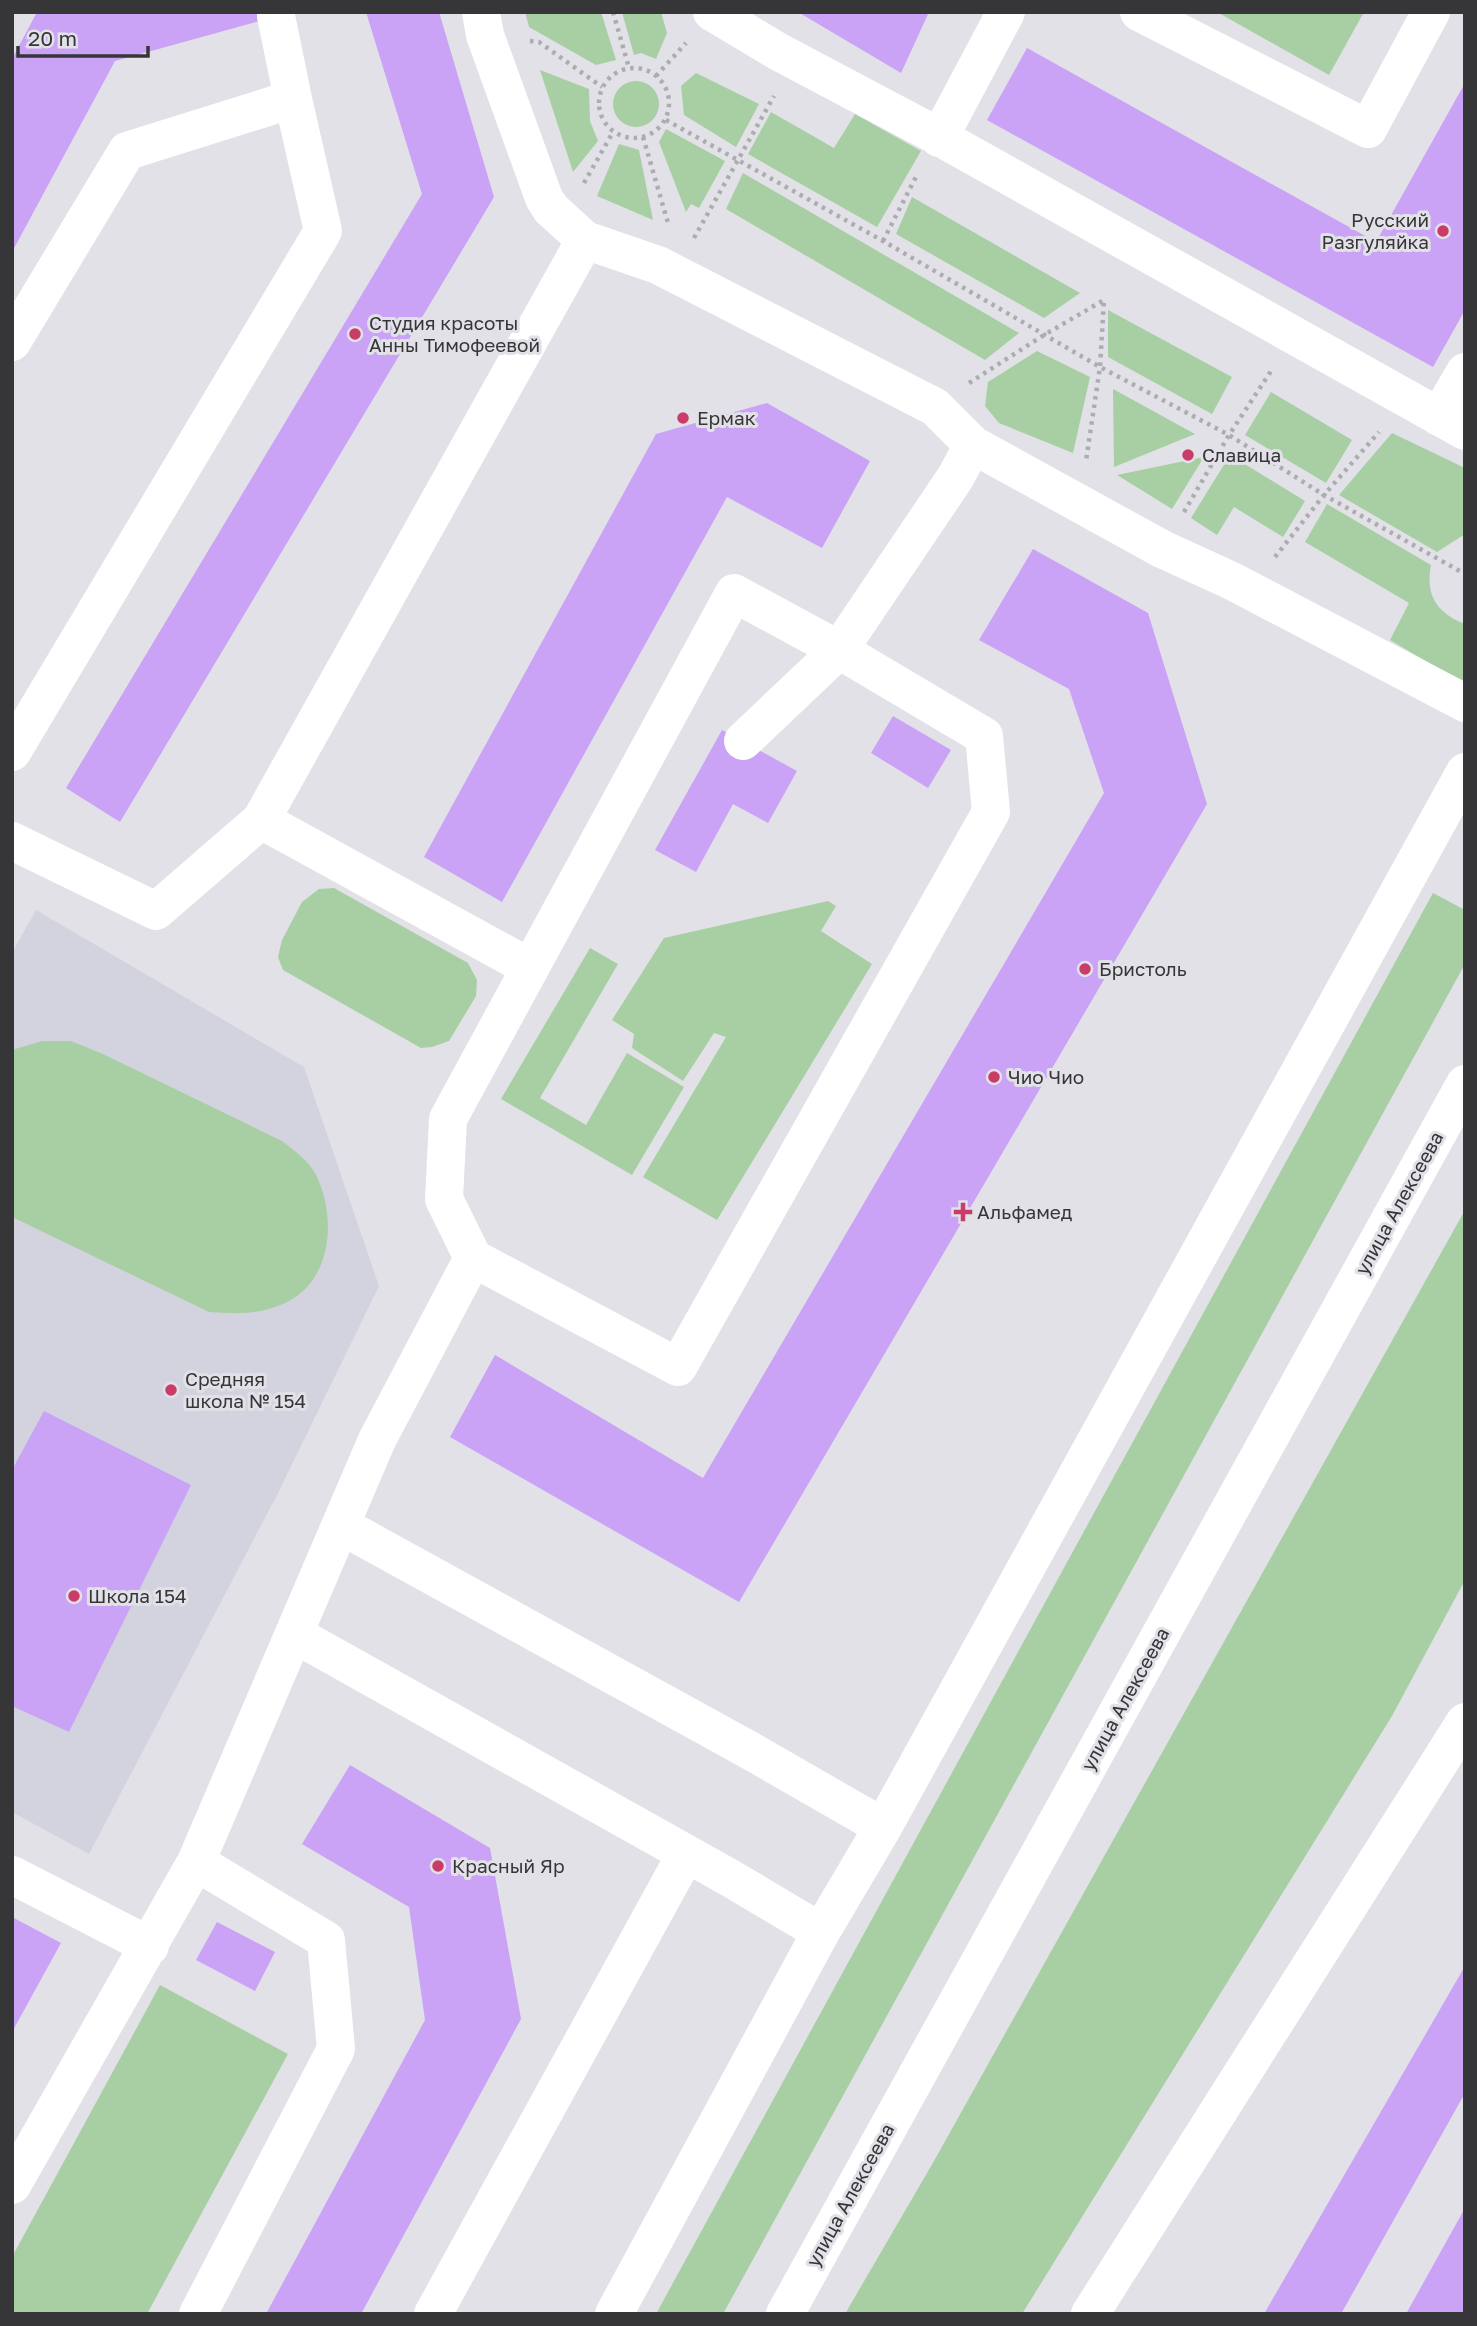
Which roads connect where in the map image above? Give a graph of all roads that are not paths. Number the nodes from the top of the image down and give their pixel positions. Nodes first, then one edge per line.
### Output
1 (481, 12) edge
2 (712, 12) edge
3 (1006, 12) edge
4 (1139, 12) edge
5 (1431, 12) edge
6 (276, 16) dead end
7 (293, 99) junction
8 (930, 152) junction
9 (585, 240) junction
10 (12, 342) edge
11 (1465, 372) edge
12 (1452, 424) edge
13 (973, 445) junction
14 (839, 650) junction
15 (1465, 703) edge
16 (743, 741) dead end
17 (12, 752) edge
18 (1465, 772) edge
19 (261, 820) junction
20 (12, 841) edge
21 (529, 967) junction
22 (1465, 1084) edge
23 (473, 1258) junction
24 (342, 1526) junction
25 (294, 1634) junction
26 (1459, 1745) edge
27 (883, 1827) junction
28 (686, 1854) junction
29 (196, 1862) junction
30 (12, 1875) edge
31 (821, 1932) junction
32 (150, 1946) junction
33 (12, 2185) edge
34 (198, 2314) edge
35 (433, 2314) edge
36 (614, 2314) edge
37 (785, 2314) edge
38 (1090, 2314) edge

1 - 9 street
2 - 8 street
3 - 8 street
4 - 5 street
6 - 7 street
7 - 10 street
7 - 17 street
8 - 12 street
9 - 13 street
9 - 19 street
11 - 12 street
13 - 14 street
13 - 15 street
14 - 16 street
14 - 21 street
14 - 23 street
18 - 27 street
19 - 20 street
19 - 21 street
21 - 23 street
22 - 37 street, улица Алексеева
23 - 24 street
24 - 25 street
24 - 27 street
25 - 28 street
25 - 29 street
26 - 38 street
27 - 31 street
28 - 31 street
28 - 35 street
29 - 32 street
29 - 34 street
30 - 32 street
31 - 36 street
32 - 33 street

